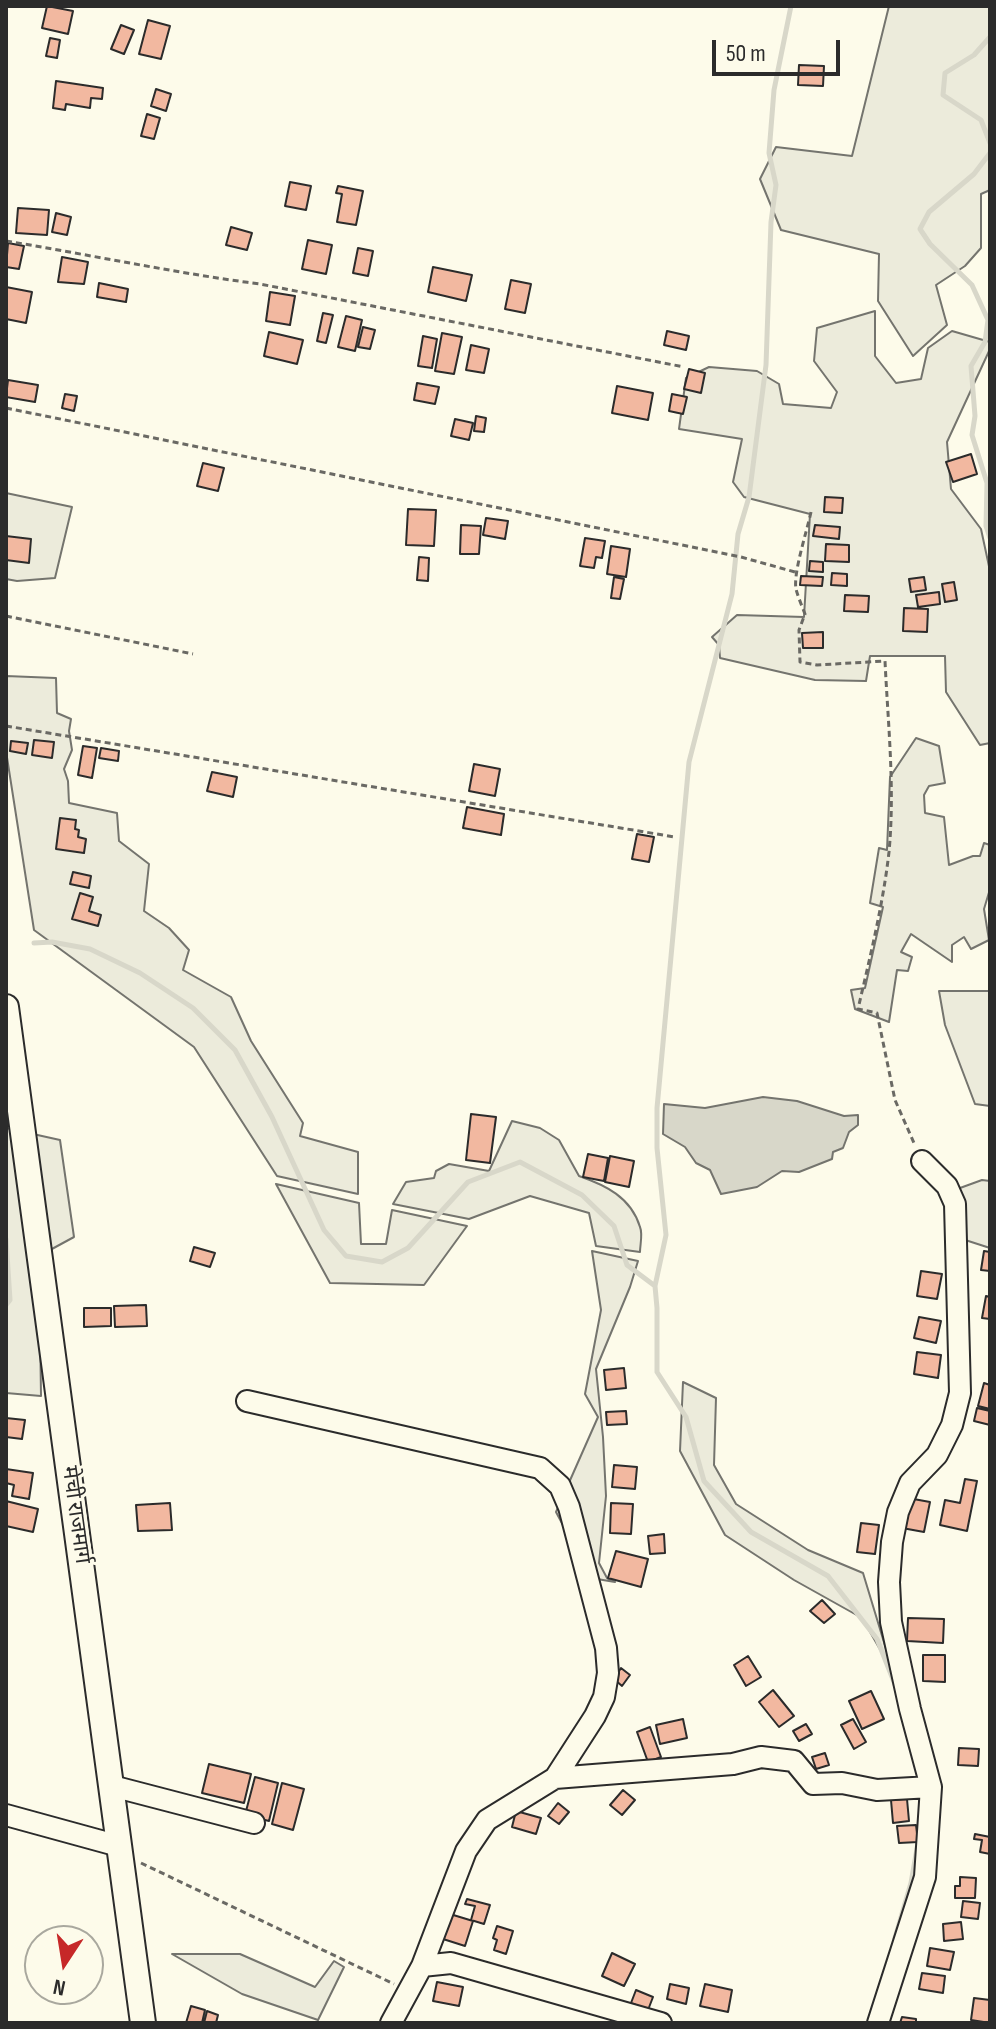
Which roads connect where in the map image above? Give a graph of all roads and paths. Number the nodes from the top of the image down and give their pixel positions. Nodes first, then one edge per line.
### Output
1 (6, 241) edge
2 (684, 367) dead end
3 (6, 408) edge
4 (811, 512) dead end
5 (795, 572) junction
6 (6, 616) edge
7 (193, 654) dead end
8 (6, 726) edge
9 (675, 837) dead end
10 (6, 1007) edge
11 (922, 1161) joint
12 (247, 1401) dead end
13 (555, 1778) junction
14 (112, 1786) junction
15 (931, 1787) junction
16 (6, 1815) edge
17 (254, 1823) dead end
18 (119, 1851) junction
19 (422, 1966) junction
20 (408, 1991) junction
21 (143, 2023) edge
22 (391, 2023) edge
23 (661, 2023) edge
24 (878, 2023) edge

1 - 2 path
3 - 5 path
4 - 5 path
5 - 11 path
6 - 7 path
8 - 9 path
10 - 14 main road, मेची राजमार्ग
11 - 15 street
12 - 13 street
13 - 15 street
13 - 19 street
14 - 17 street
14 - 18 main road, मेची राजमार्ग
15 - 24 street
16 - 18 street
18 - 20 path
18 - 21 main road, मेची राजमार्ग
19 - 20 street
19 - 23 street
20 - 22 street

